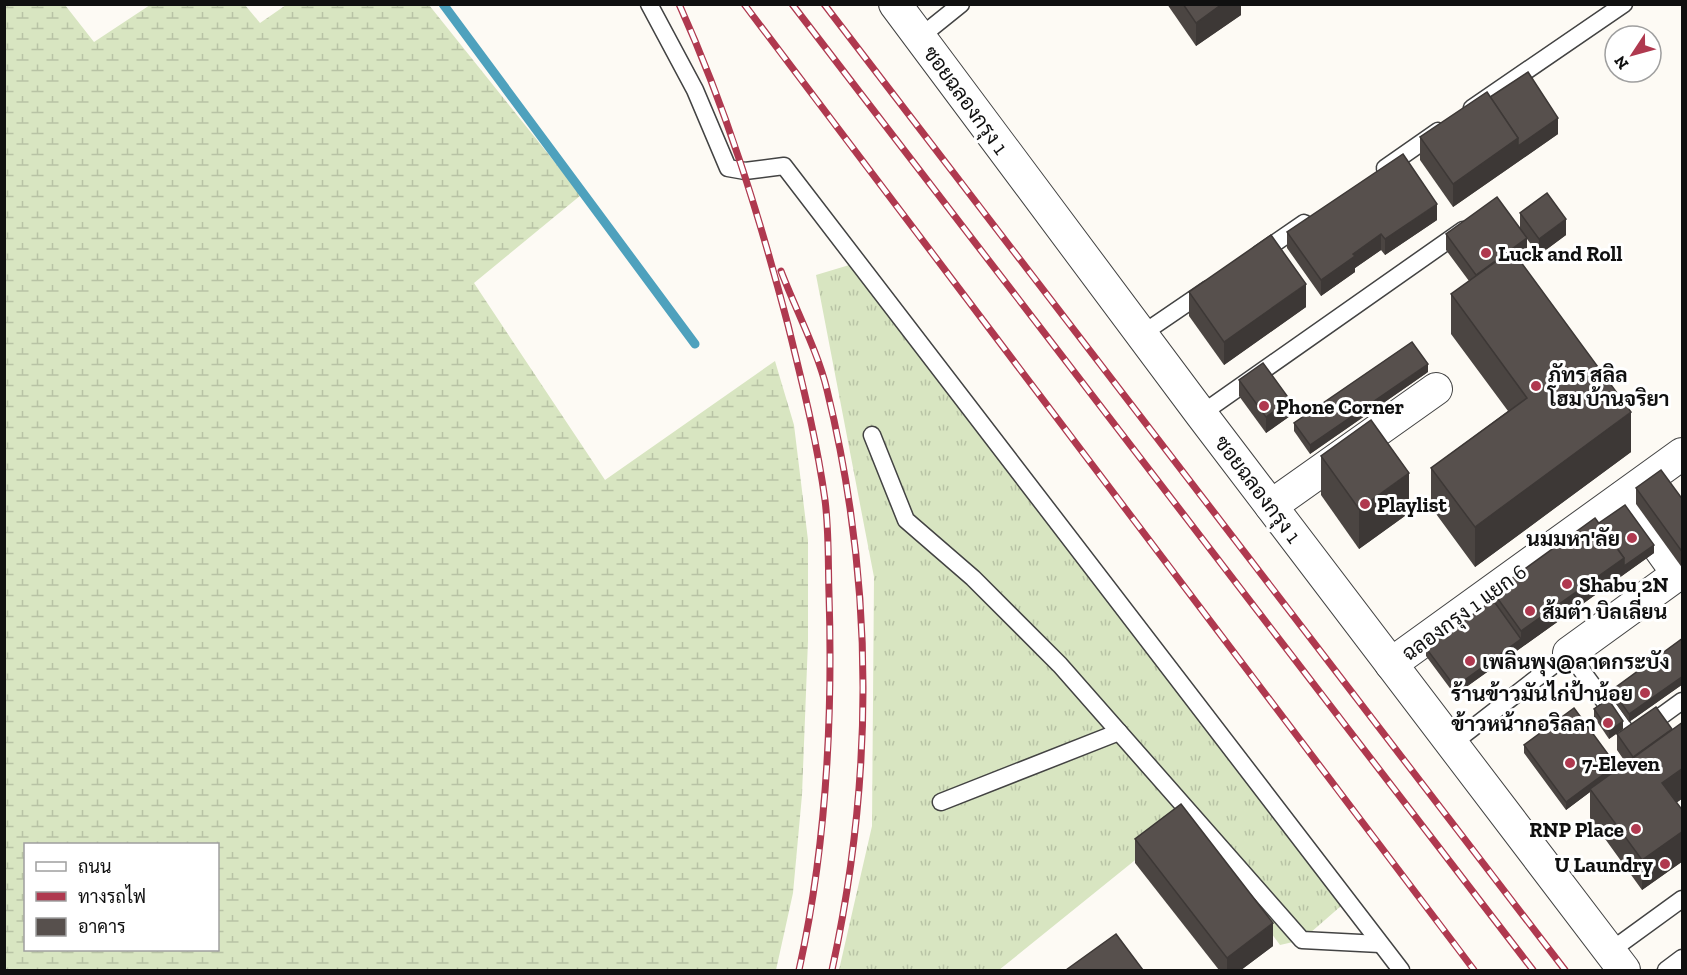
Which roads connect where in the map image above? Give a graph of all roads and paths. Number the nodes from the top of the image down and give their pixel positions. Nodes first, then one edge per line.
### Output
1 (649, 4) edge
2 (895, 4) edge
3 (961, 4) edge
4 (1624, 4) edge
5 (920, 37) junction
6 (1368, 179) edge
7 (1319, 213) edge
8 (1479, 218) edge
9 (1250, 260) edge
10 (1220, 280) edge
11 (1142, 334) junction
12 (1436, 389) dead end
13 (1201, 414) junction
14 (872, 435) dead end
15 (1683, 454) edge
16 (1623, 497) junction
17 (1271, 506) junction
18 (1569, 653) junction
19 (1391, 664) junction
20 (1683, 701) edge
21 (1119, 732) junction
22 (1452, 744) junction
23 (941, 802) dead end
24 (1683, 899) edge
25 (1380, 944) junction
26 (1683, 958) edge
27 (1616, 961) edge
28 (1401, 970) edge
29 (1666, 970) edge

1 - 25 lane
2 - 5 street, ซอยฉลองกรุง 1
3 - 5 lane
4 - 6 lane
5 - 11 street, ซอยฉลองกรุง 1
7 - 9 lane
8 - 13 lane
10 - 11 lane
11 - 13 street, ซอยฉลองกรุง 1
12 - 17 street
13 - 17 street, ซอยฉลองกรุง 1
14 - 21 lane
15 - 16 street, ฉลองกรุง 1 แยก 6
16 - 18 street
16 - 19 street, ฉลองกรุง 1 แยก 6
17 - 19 street, ซอยฉลองกรุง 1
18 - 20 lane
18 - 22 lane
19 - 22 street, ซอยฉลองกรุง 1
21 - 23 lane
21 - 25 lane
22 - 27 street, ซอยฉลองกรุง 1
24 - 27 lane
25 - 28 lane
26 - 29 lane

